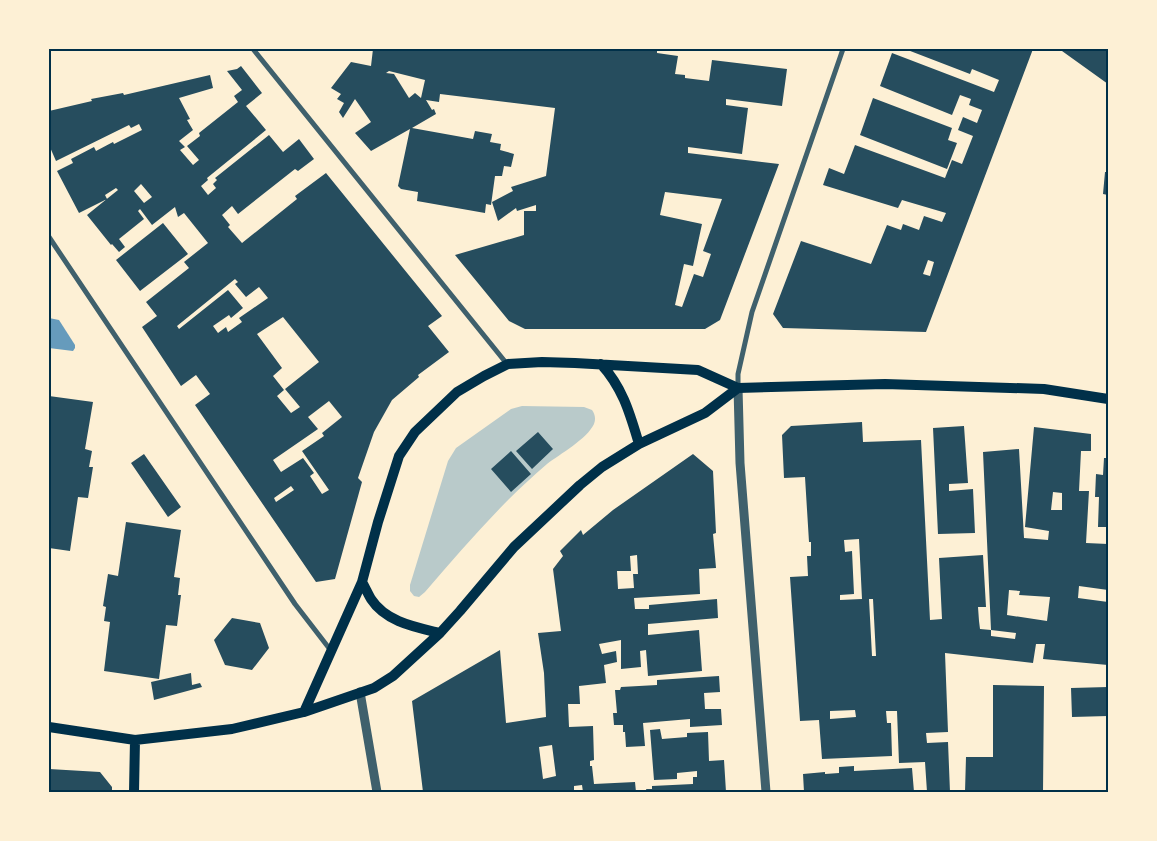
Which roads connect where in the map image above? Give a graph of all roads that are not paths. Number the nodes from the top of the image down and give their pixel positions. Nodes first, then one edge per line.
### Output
1 (253, 49) edge
2 (843, 49) edge
3 (49, 237) edge
4 (508, 364) junction
5 (601, 364) junction
6 (738, 388) junction
7 (1108, 399) edge
8 (639, 444) junction
9 (362, 582) junction
10 (440, 633) junction
11 (332, 652) junction
12 (360, 692) junction
13 (304, 712) junction
14 (49, 727) edge
15 (135, 740) junction
16 (134, 792) edge
17 (377, 792) edge
18 (766, 792) edge

1 - 4 street
2 - 6 street
3 - 11 street
4 - 5 main road
4 - 9 main road
5 - 6 main road
5 - 8 main road
6 - 7 main road
6 - 8 main road
6 - 18 street
8 - 10 main road
9 - 10 main road
9 - 11 main road
10 - 12 main road
11 - 13 main road
12 - 13 main road
12 - 17 street
13 - 15 main road
14 - 15 main road
15 - 16 main road

